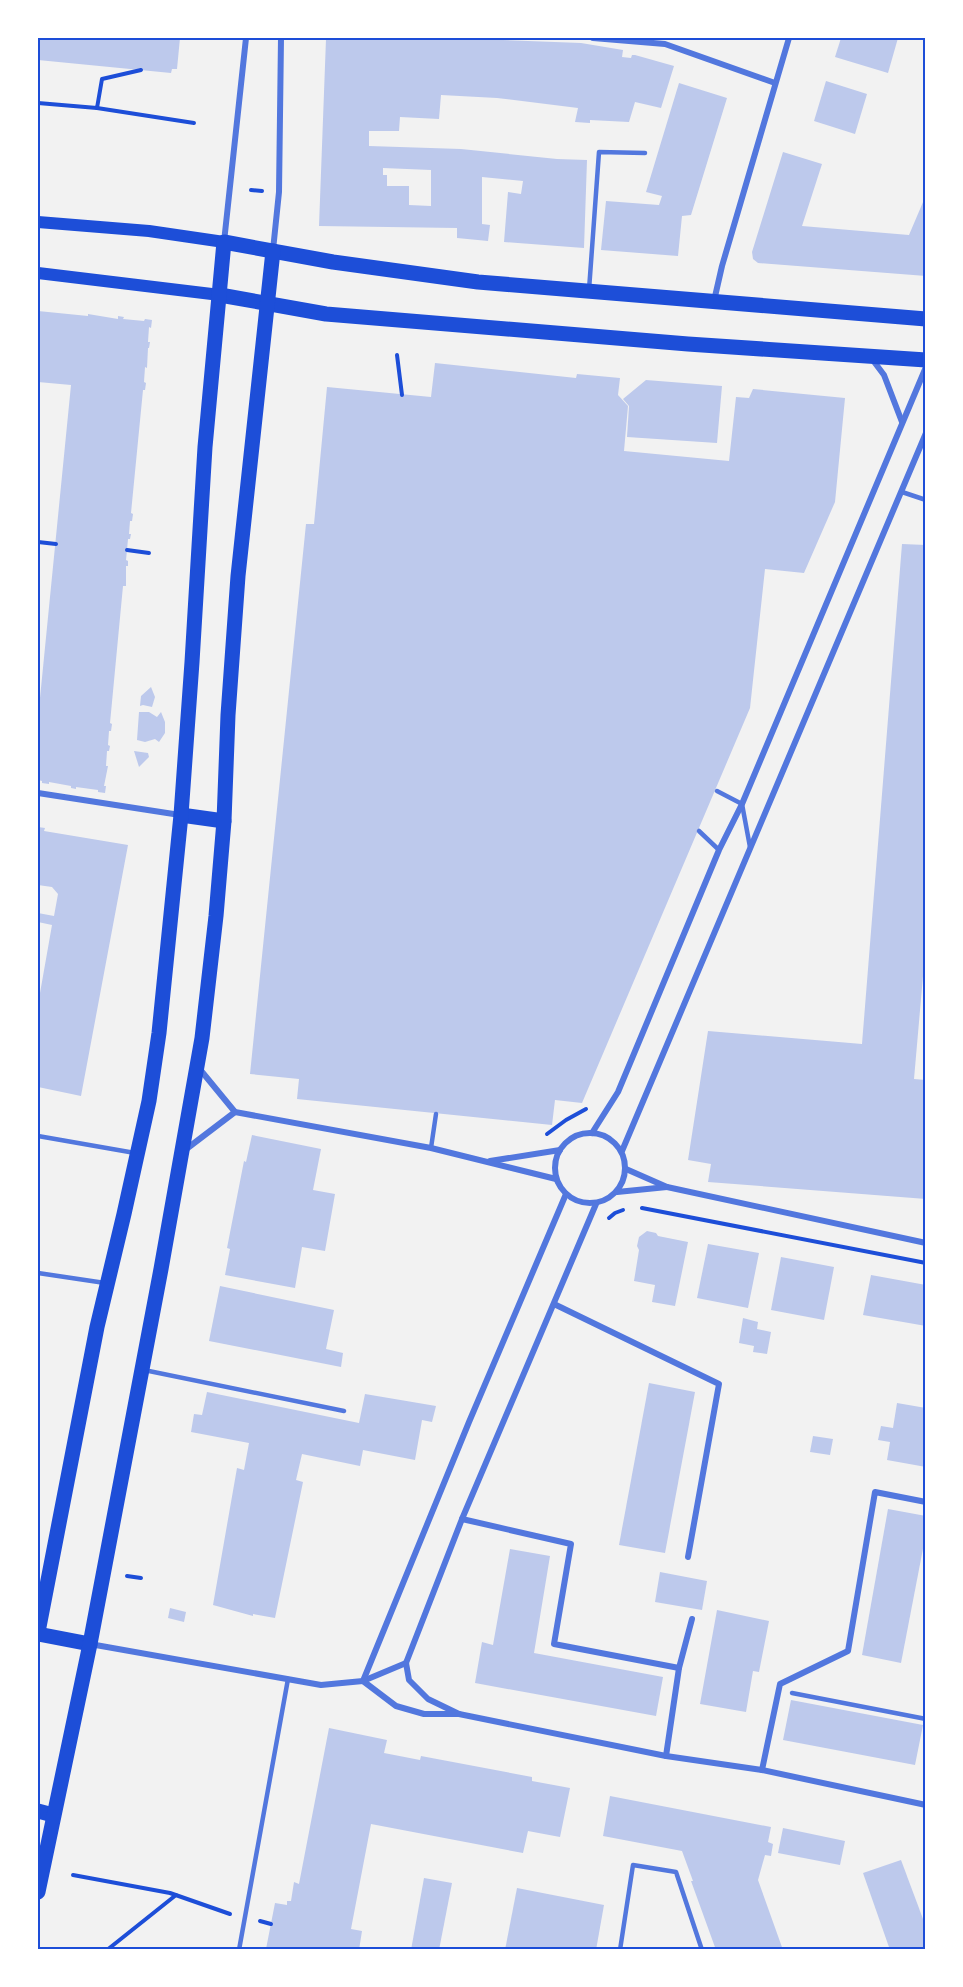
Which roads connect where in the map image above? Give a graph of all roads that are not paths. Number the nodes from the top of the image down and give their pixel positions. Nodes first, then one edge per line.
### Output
1 (246, 38) edge
2 (280, 38) edge
3 (593, 38) edge
4 (789, 38) edge
5 (775, 83) junction
6 (645, 153) dead end
7 (38, 222) edge
8 (224, 242) junction
9 (273, 250) junction
10 (38, 273) edge
11 (588, 292) junction
12 (220, 295) junction
13 (714, 301) junction
14 (267, 303) junction
15 (926, 319) edge
16 (870, 357) junction
17 (926, 360) edge
18 (926, 367) edge
19 (902, 423) junction
20 (926, 434) edge
21 (902, 492) junction
22 (926, 500) edge
23 (717, 790) dead end
24 (38, 793) edge
25 (742, 804) junction
26 (181, 815) junction
27 (224, 821) junction
28 (699, 831) dead end
29 (750, 848) junction
30 (719, 850) junction
31 (197, 1066) junction
32 (235, 1112) junction
33 (436, 1114) dead end
34 (592, 1133) junction
35 (38, 1136) edge
36 (431, 1148) junction
37 (560, 1150) junction
38 (622, 1151) junction
39 (182, 1152) junction
40 (138, 1154) junction
41 (487, 1162) junction
42 (626, 1169) junction
43 (556, 1179) junction
44 (667, 1187) junction
45 (617, 1192) junction
46 (566, 1194) junction
47 (596, 1204) junction
48 (926, 1243) edge
49 (38, 1273) edge
50 (108, 1283) junction
51 (554, 1304) junction
52 (142, 1370) junction
53 (344, 1411) dead end
54 (926, 1502) edge
55 (462, 1519) junction
56 (687, 1557) dead end
57 (692, 1619) dead end
58 (38, 1633) edge
59 (90, 1644) junction
60 (406, 1663) junction
61 (679, 1668) junction
62 (288, 1679) junction
63 (363, 1681) junction
64 (792, 1693) dead end
65 (459, 1714) junction
66 (926, 1719) edge
67 (666, 1756) junction
68 (762, 1770) junction
69 (926, 1805) edge
70 (45, 1813) edge
71 (38, 1892) edge
72 (239, 1950) edge
73 (620, 1950) edge
74 (702, 1950) edge

1 - 8 street
2 - 9 street
3 - 5 street
4 - 5 street
5 - 13 street
6 - 11 lane
7 - 8 main road
8 - 9 main road
8 - 12 main road
9 - 11 main road
9 - 14 main road
10 - 12 main road
11 - 13 main road
12 - 14 main road
12 - 26 main road
13 - 15 main road
14 - 16 main road
14 - 27 main road
16 - 17 main road
16 - 19 street
18 - 19 street
19 - 25 street
20 - 21 street
21 - 22 lane
21 - 29 street
23 - 25 lane
24 - 26 street
25 - 29 lane
25 - 30 street
26 - 27 main road
26 - 40 main road
27 - 31 main road
28 - 30 lane
29 - 38 street
30 - 34 street
31 - 32 street
31 - 39 main road
32 - 36 street
32 - 39 street
33 - 36 lane
34 - 37 street
34 - 38 street
35 - 40 lane
36 - 41 street
37 - 41 street
37 - 43 street
38 - 42 street
39 - 52 main road
40 - 50 main road
41 - 43 street
42 - 44 street
42 - 45 street
43 - 46 street
44 - 45 street
44 - 48 street
45 - 47 street
46 - 47 street
46 - 63 street
47 - 51 street
49 - 50 lane
50 - 58 main road
51 - 55 street
51 - 56 street
52 - 53 lane
52 - 59 main road
54 - 68 street
55 - 60 street
55 - 61 street
57 - 61 street
58 - 59 main road
59 - 62 street
59 - 70 main road
60 - 63 street
60 - 65 street
61 - 67 street
62 - 63 street
62 - 72 lane
63 - 65 street
64 - 66 lane
65 - 67 street
67 - 68 street
68 - 69 street
70 - 71 main road
73 - 74 lane

